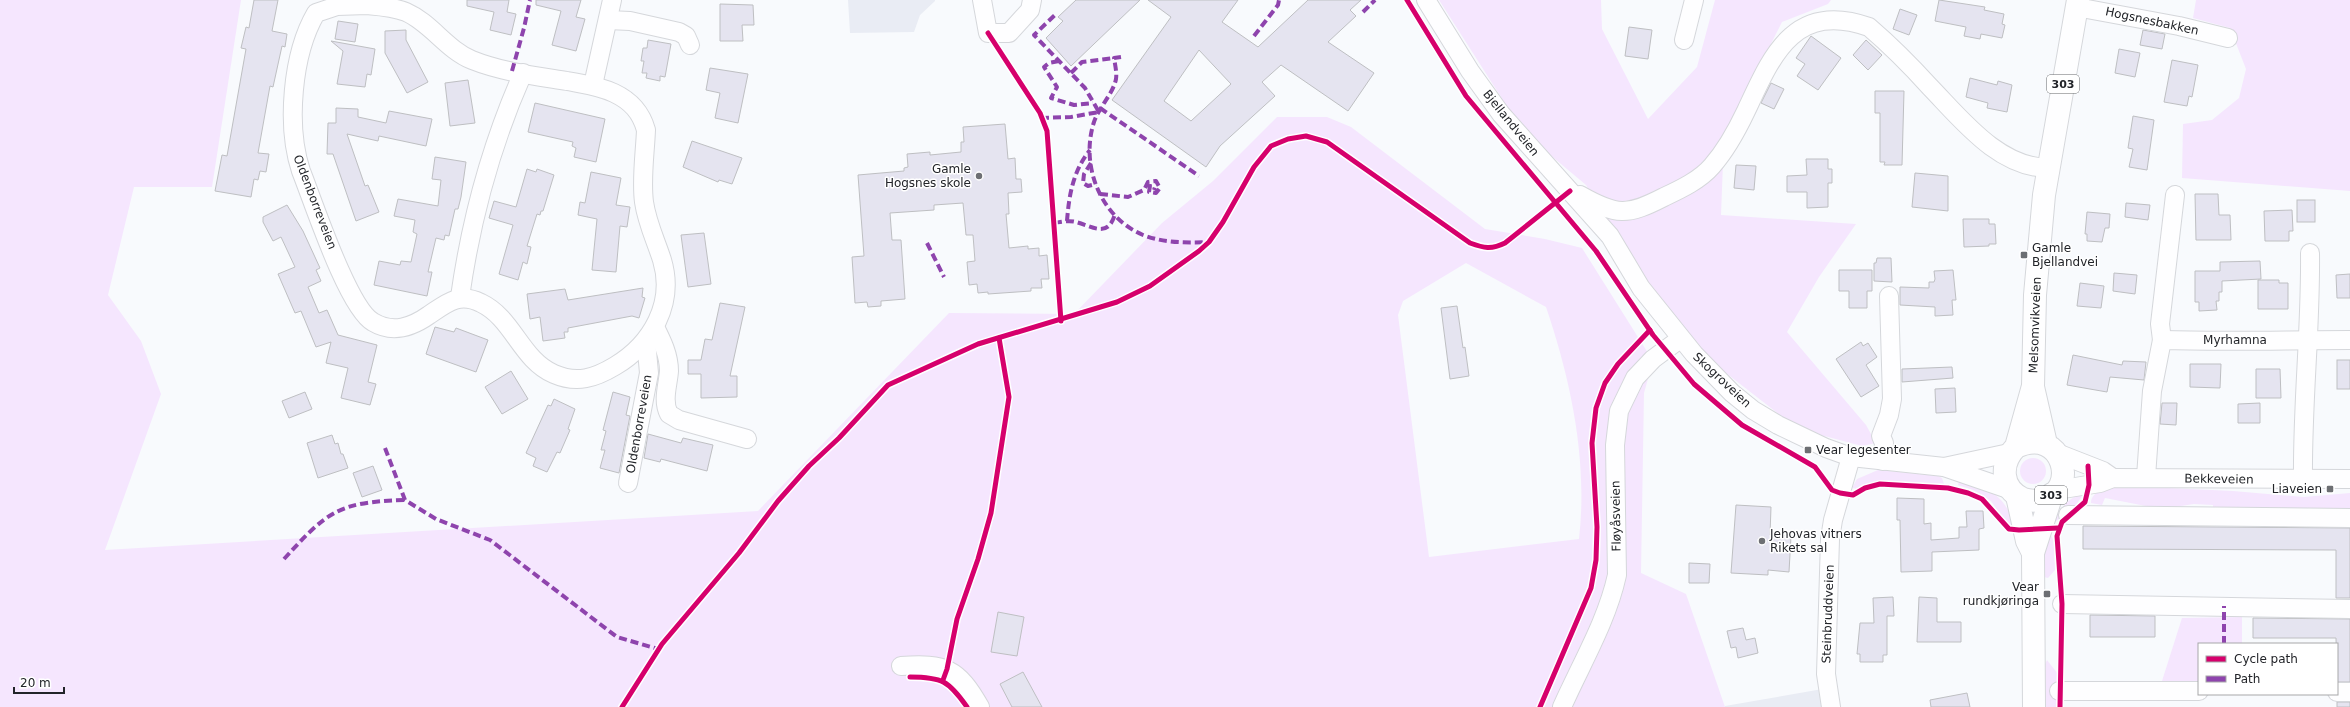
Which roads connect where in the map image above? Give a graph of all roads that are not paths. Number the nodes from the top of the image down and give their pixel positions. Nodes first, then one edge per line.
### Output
1 (612, 0) edge
2 (982, 0) edge
3 (1032, 0) edge
4 (1426, 0) edge
5 (1694, 0) edge
6 (2077, 3) edge
7 (608, 20) junction
8 (2228, 38) dead end
9 (1684, 40) dead end
10 (690, 45) dead end
11 (523, 73) junction
12 (593, 85) junction
13 (2049, 168) junction
14 (1570, 191) junction
15 (2175, 195) dead end
16 (1610, 236) joint
17 (2310, 253) dead end
18 (1889, 296) dead end
19 (460, 297) junction
20 (651, 333) junction
21 (1680, 339) junction
22 (2162, 340) junction
23 (2350, 340) edge
24 (2308, 342) junction
25 (2033, 386) junction
26 (747, 439) dead end
27 (2052, 449) junction
28 (2013, 450) junction
29 (1851, 457) junction
30 (1883, 461) junction
31 (1944, 467) junction
32 (2146, 477) junction
33 (2113, 478) junction
34 (2350, 479) edge
35 (2303, 480) junction
36 (628, 483) dead end
37 (2055, 492) junction
38 (2014, 493) junction
39 (2068, 515) dead end
40 (2350, 518) edge
41 (2033, 553) junction
42 (2062, 604) dead end
43 (2350, 608) edge
44 (901, 666) dead end
45 (2059, 691) dead end
46 (2198, 691) edge
47 (2338, 692) edge
48 (2350, 692) edge
49 (1832, 705) edge
50 (980, 707) edge
51 (1562, 707) edge
52 (2034, 707) edge

1 - 7 street
2 - 3 street
4 - 14 street, Bjellandveien
5 - 9 street
6 - 8 street, Hogsnesbakken
6 - 13 main road, Hogsnesbakken / 303
7 - 10 street
7 - 12 street
11 - 12 street, Oldenborreveien
11 - 19 street
11 - 19 street, Oldenborreveien
12 - 20 street, Oldenborreveien
13 - 14 street
13 - 25 main road, Melsomvikveien / 303
14 - 16 street, Bjellandveien
15 - 22 street
16 - 21 street, Skogroveien
17 - 24 street
18 - 30 street
19 - 20 street, Oldenborreveien
20 - 26 street, Oldenborreveien
20 - 36 street, Oldenborreveien
21 - 29 street, Skogroveien
21 - 51 street, Fløyåsveien
22 - 24 street, Myrhamna
22 - 32 street
23 - 24 street, Myrhamna
24 - 35 street
25 - 27 main road, Melsomvikveien / 303
25 - 28 main road, Melsomvikveien / 303
27 - 28 main road
27 - 33 street
27 - 37 main road, Melsomvikveien / 303
28 - 31 street, Skogroveien
28 - 38 main road, Melsomvikveien / 303
29 - 30 street, Skogroveien
29 - 49 street, Steinbruddveien
30 - 31 street, Skogroveien
31 - 38 street, Skogroveien
32 - 33 street, Bekkeveien
32 - 35 street, Bekkeveien
33 - 37 street, Bekkeveien
34 - 35 street, Bekkeveien
37 - 38 main road, 303
37 - 41 main road, Melsomvikveien / 303
38 - 41 main road, Melsomvikveien / 303
39 - 40 street
41 - 52 main road, Melsomvikveien / 303
42 - 43 street
44 - 50 street
45 - 46 street
47 - 48 street

